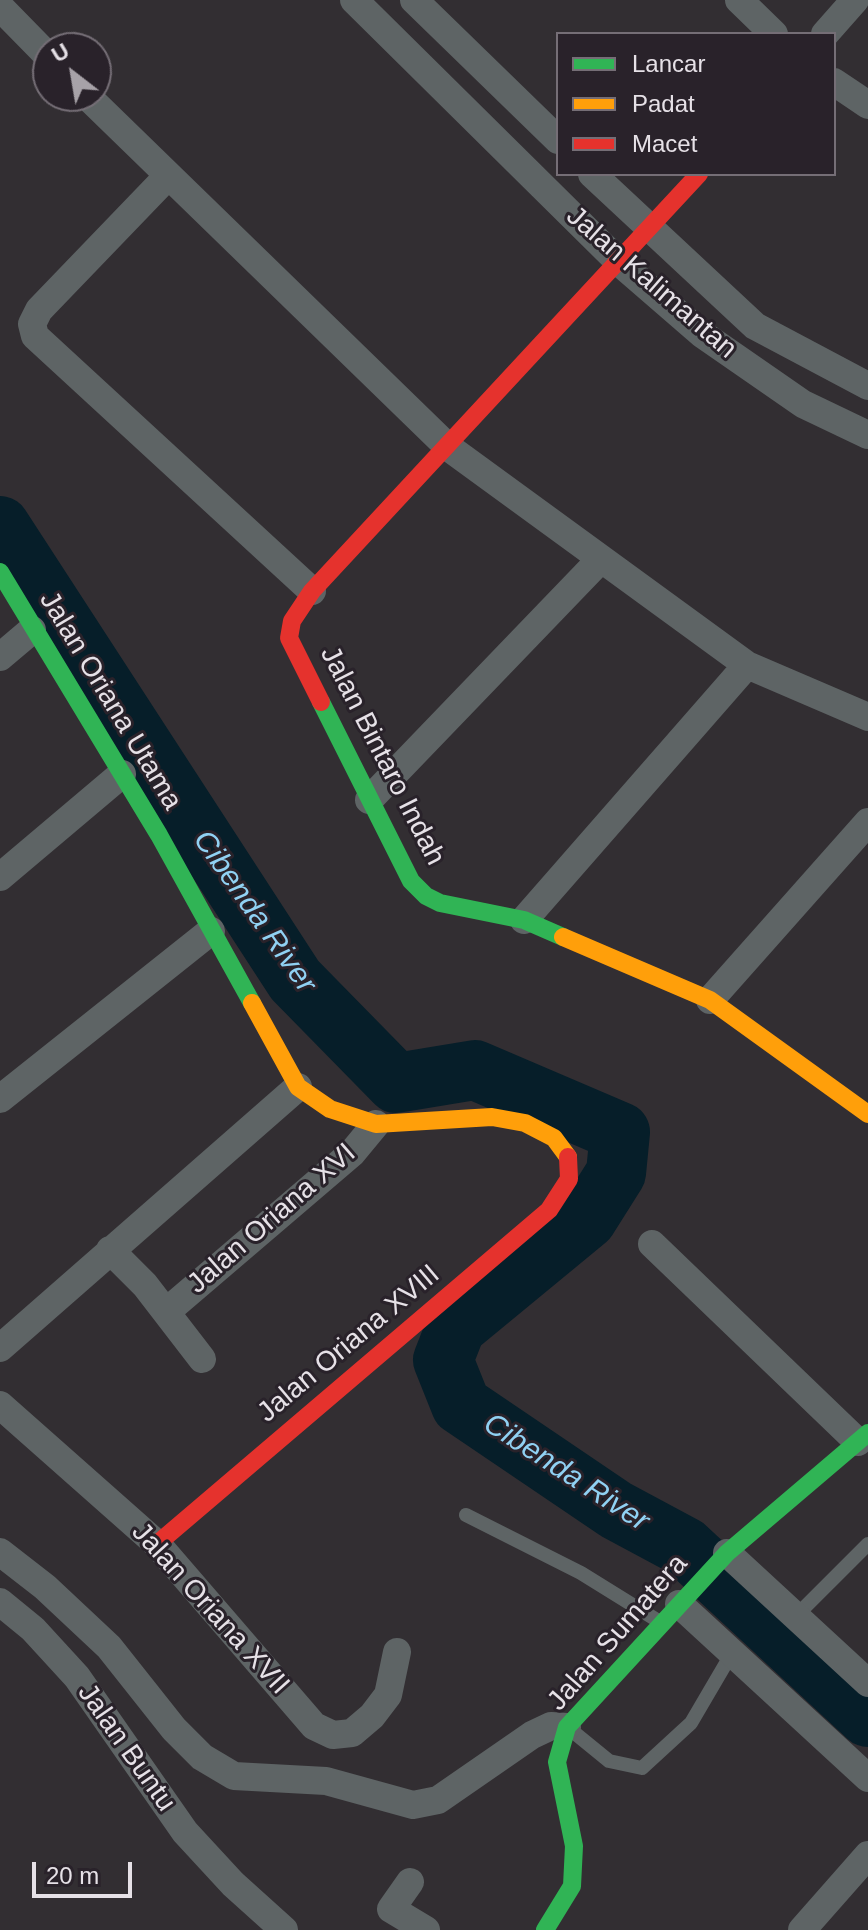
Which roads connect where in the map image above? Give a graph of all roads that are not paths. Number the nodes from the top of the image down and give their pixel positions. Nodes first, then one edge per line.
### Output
1 (354, 0) edge
2 (414, 0) edge
3 (739, 0) edge
4 (855, 0) edge
5 (0, 7) edge
6 (772, 32) edge
7 (827, 32) edge
8 (32, 40) edge
9 (836, 83) edge
10 (868, 105) edge
11 (103, 112) edge
12 (556, 138) edge
13 (594, 176) edge
14 (697, 176) edge
15 (167, 177) junction
16 (650, 229) junction
17 (620, 263) junction
18 (868, 386) edge
19 (868, 435) edge
20 (448, 447) junction
21 (600, 560) junction
22 (0, 572) edge
23 (312, 591) junction
24 (32, 630) junction
25 (0, 657) edge
26 (747, 665) junction
27 (868, 717) edge
28 (122, 774) junction
29 (369, 800) junction
30 (868, 822) edge
31 (0, 877) edge
32 (524, 920) junction
33 (211, 931) junction
34 (710, 1000) junction
35 (298, 1087) junction
36 (0, 1099) edge
37 (864, 1103) edge
38 (376, 1124) junction
39 (569, 1179) joint
40 (652, 1244) dead end
41 (110, 1250) junction
42 (166, 1312) junction
43 (0, 1348) edge
44 (202, 1359) dead end
45 (0, 1405) edge
46 (863, 1437) edge
47 (466, 1515) dead end
48 (157, 1544) junction
49 (868, 1544) edge
50 (0, 1552) edge
51 (721, 1559) junction
52 (0, 1602) edge
53 (675, 1608) junction
54 (796, 1616) junction
55 (397, 1652) dead end
56 (732, 1653) junction
57 (868, 1683) edge
58 (567, 1727) junction
59 (868, 1778) edge
60 (868, 1855) edge
61 (410, 1882) dead end
62 (284, 1930) edge
63 (426, 1930) edge
64 (545, 1930) edge
65 (802, 1930) edge

1 - 17 street, Jalan Kalimantan
2 - 12 street
3 - 6 street
4 - 7 street
5 - 8 street
9 - 10 street
11 - 15 street
13 - 16 street, Jalan Kalimantan
14 - 16 street
15 - 20 street
15 - 23 street
16 - 17 street
16 - 18 street, Jalan Kalimantan
17 - 19 street, Jalan Kalimantan
17 - 20 street
20 - 21 street
20 - 23 street
21 - 26 street
21 - 29 street
22 - 24 street, Jalan Oriana Utama
23 - 29 street, Jalan Bintaro Indah
24 - 25 street
24 - 28 street, Jalan Oriana Utama
26 - 27 street
26 - 32 street
28 - 31 street
28 - 33 street, Jalan Oriana Utama
29 - 32 street, Jalan Bintaro Indah
30 - 34 street
32 - 34 street, Jalan Bintaro Indah
33 - 35 street, Jalan Oriana Utama
33 - 36 street
34 - 37 street, Jalan Bintaro Indah
35 - 38 street, Jalan Oriana Utama
35 - 41 street
38 - 39 street, Jalan Oriana Utama
38 - 42 street, Jalan Oriana XVI
39 - 48 street, Jalan Oriana XVIII
40 - 46 street
41 - 42 street, Jalan Oriana XVI
41 - 43 street
42 - 44 street, Jalan Oriana XVI
45 - 48 street, Jalan Oriana XVII
46 - 51 street, Jalan Sumatera
47 - 53 lane
48 - 55 street, Jalan Oriana XVII
49 - 54 lane
50 - 58 street
51 - 53 street, Jalan Sumatera
51 - 54 street
52 - 62 street, Jalan Buntu
53 - 56 street
53 - 58 street, Jalan Sumatera
54 - 57 street
56 - 58 lane
56 - 59 street
58 - 64 street, Jalan Sumatera
60 - 65 street
61 - 63 street

